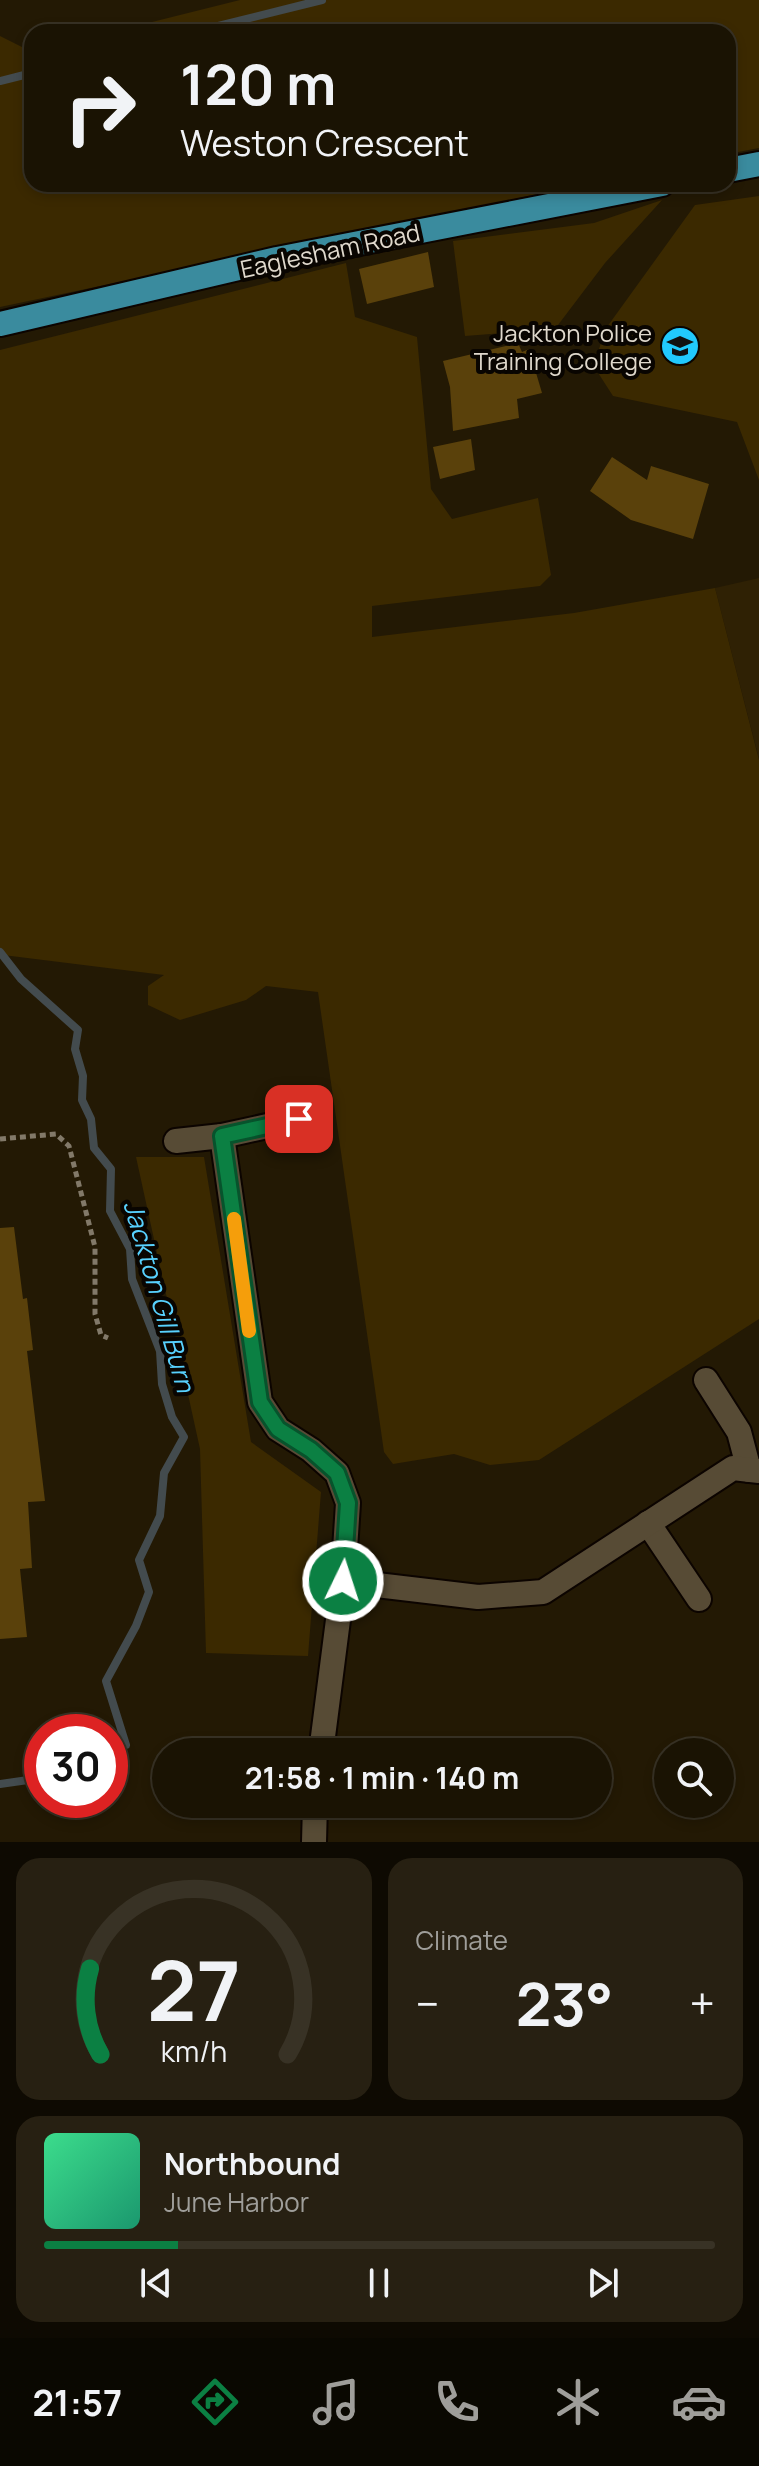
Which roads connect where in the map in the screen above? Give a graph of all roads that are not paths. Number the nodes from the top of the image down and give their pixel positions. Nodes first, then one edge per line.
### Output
1 (759, 164) edge
2 (736, 168) edge
3 (621, 192) edge
4 (0, 324) edge
5 (299, 1119) dead end
6 (222, 1136) junction
7 (176, 1141) dead end
8 (706, 1380) dead end
9 (754, 1470) edge
10 (648, 1523) junction
11 (343, 1581) junction
12 (699, 1599) dead end
13 (323, 1738) edge
14 (315, 1818) edge
15 (314, 1842) edge

1 - 2 main road
3 - 4 main road, Eaglesham Road
5 - 6 street
6 - 7 street
6 - 11 street
8 - 9 street
9 - 10 street
10 - 11 street
10 - 12 street
11 - 13 street
14 - 15 street

